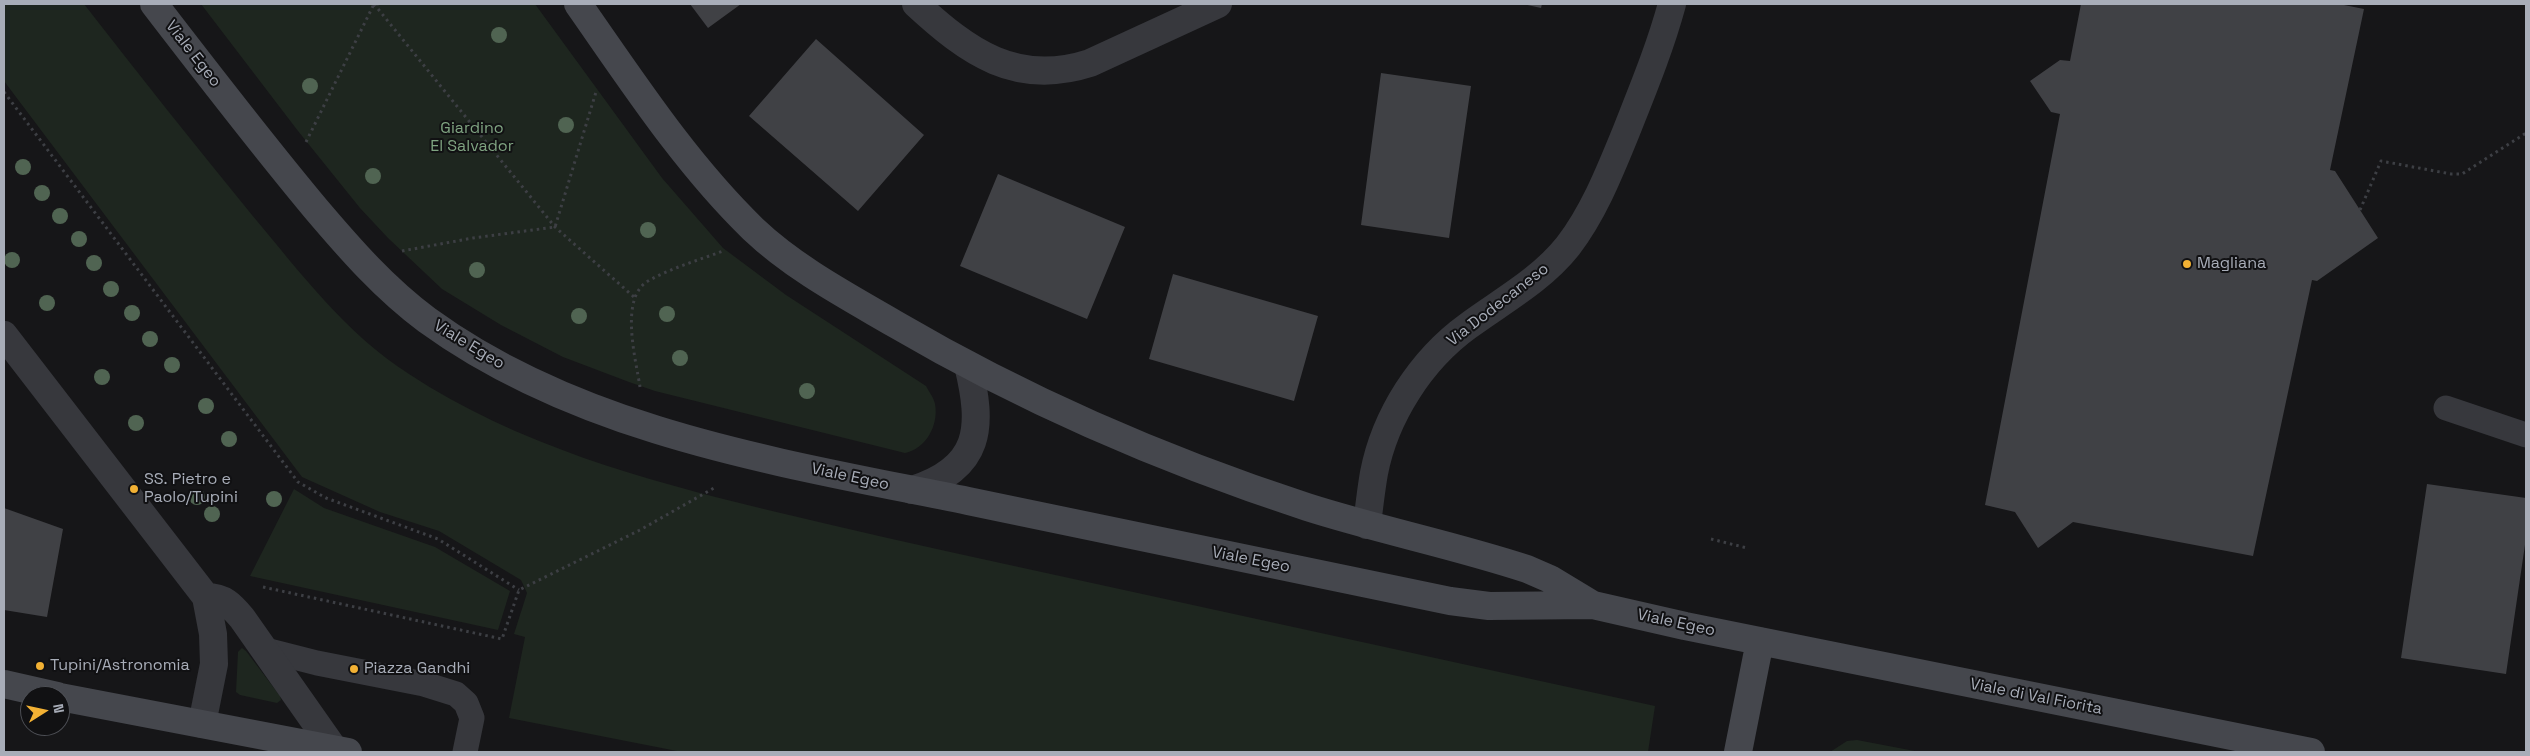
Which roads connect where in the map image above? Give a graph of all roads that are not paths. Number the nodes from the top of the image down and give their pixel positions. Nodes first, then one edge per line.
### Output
1 (154, 4) edge
2 (578, 4) edge
3 (916, 4) edge
4 (1218, 4) edge
5 (1672, 4) edge
6 (4, 335) edge
7 (968, 365) junction
8 (2446, 408) dead end
9 (2526, 435) edge
10 (912, 490) junction
11 (1367, 525) junction
12 (206, 597) junction
13 (1593, 605) junction
14 (1760, 641) junction
15 (266, 650) junction
16 (4, 684) edge
17 (20, 687) edge
18 (70, 698) edge
19 (202, 724) junction
20 (341, 751) edge
21 (465, 752) edge
22 (1738, 752) edge
23 (2311, 752) edge

1 - 10 main road, Viale Egeo
2 - 7 main road, Viale Egeo
3 - 4 street
5 - 11 street, Via Dodecaneso
6 - 12 street
7 - 10 street, Viale Egeo
7 - 11 main road, Viale Egeo
8 - 9 lane
10 - 13 main road, Viale Egeo
11 - 13 main road, Viale Egeo
12 - 15 street
12 - 19 street
13 - 14 main road, Viale Egeo
14 - 22 main road
14 - 23 main road, Viale di Val Fiorita
15 - 20 street
15 - 21 lane
16 - 17 main road
18 - 19 main road
19 - 20 main road

